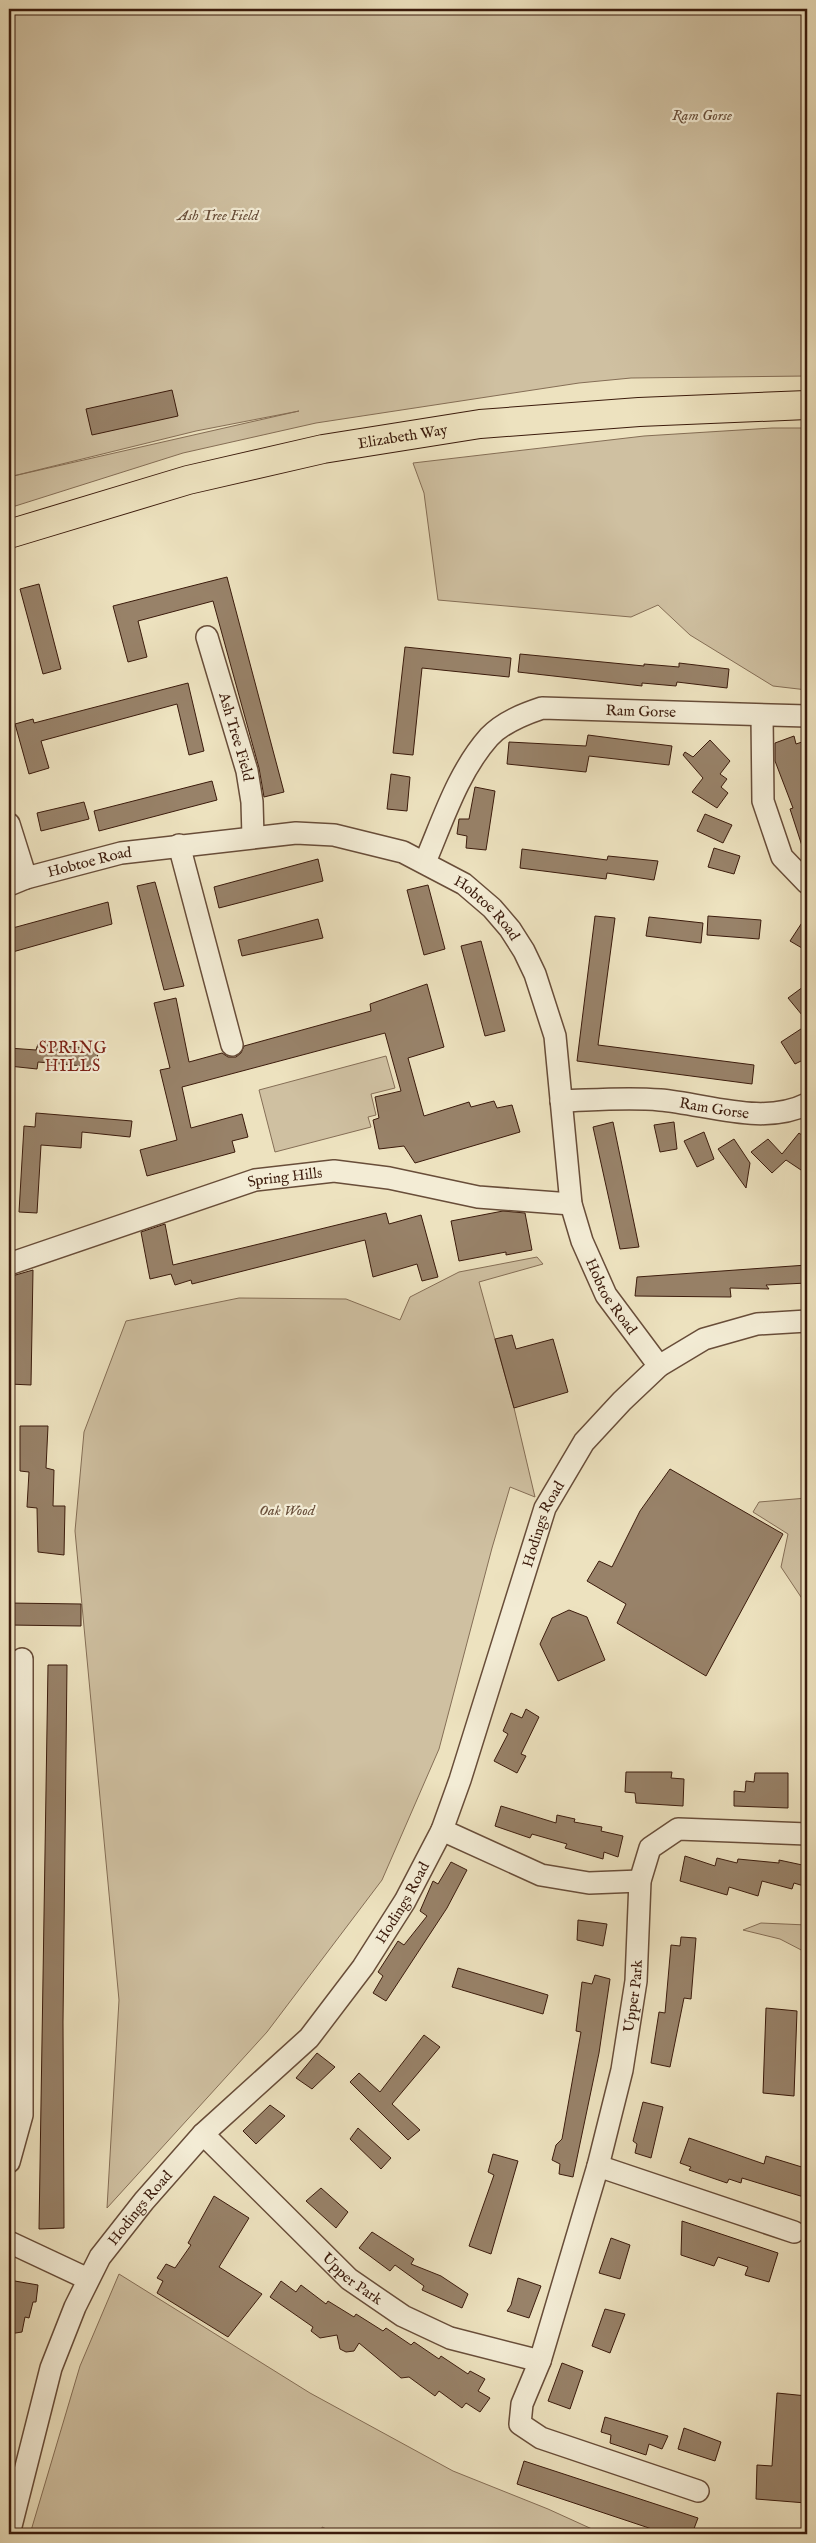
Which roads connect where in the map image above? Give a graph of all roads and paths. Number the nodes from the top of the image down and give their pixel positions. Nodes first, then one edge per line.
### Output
1 (807, 405) edge
2 (9, 534) edge
3 (207, 637) dead end
4 (762, 716) junction
5 (807, 716) edge
6 (9, 824) edge
7 (254, 838) junction
8 (180, 845) junction
9 (425, 862) junction
10 (18, 881) edge
11 (807, 883) edge
12 (232, 1045) dead end
13 (561, 1101) junction
14 (807, 1104) edge
15 (571, 1204) junction
16 (9, 1262) edge
17 (807, 1321) edge
18 (659, 1366) junction
19 (22, 1659) dead end
20 (442, 1830) junction
21 (807, 1834) edge
22 (15, 1864) edge
23 (640, 1881) junction
24 (203, 2134) junction
25 (9, 2162) edge
26 (598, 2166) junction
27 (794, 2232) dead end
28 (9, 2242) edge
29 (88, 2279) junction
30 (540, 2361) junction
31 (698, 2490) dead end
32 (9, 2534) edge

1 - 2 main road, Elizabeth Way
3 - 7 street, Ash Tree Field
4 - 5 street, Ram Gorse
4 - 9 street, Ram Gorse
4 - 11 street
6 - 10 street
7 - 8 street, Hobtoe Road
7 - 9 street, Hobtoe Road
8 - 10 street, Hobtoe Road
8 - 12 street
9 - 13 street, Hobtoe Road
13 - 14 street, Ram Gorse
13 - 15 street, Hobtoe Road
15 - 16 street, Spring Hills
15 - 18 street, Hobtoe Road
17 - 18 street, Hodings Road
18 - 20 street, Hodings Road
19 - 22 street
20 - 23 street
20 - 24 street, Hodings Road
21 - 23 street, Upper Park
22 - 25 street
23 - 26 street, Upper Park
24 - 29 street, Hodings Road
24 - 30 street, Upper Park
26 - 27 street
26 - 30 street, Upper Park
28 - 29 street
29 - 32 street, Hodings Road
30 - 31 street, Upper Park

